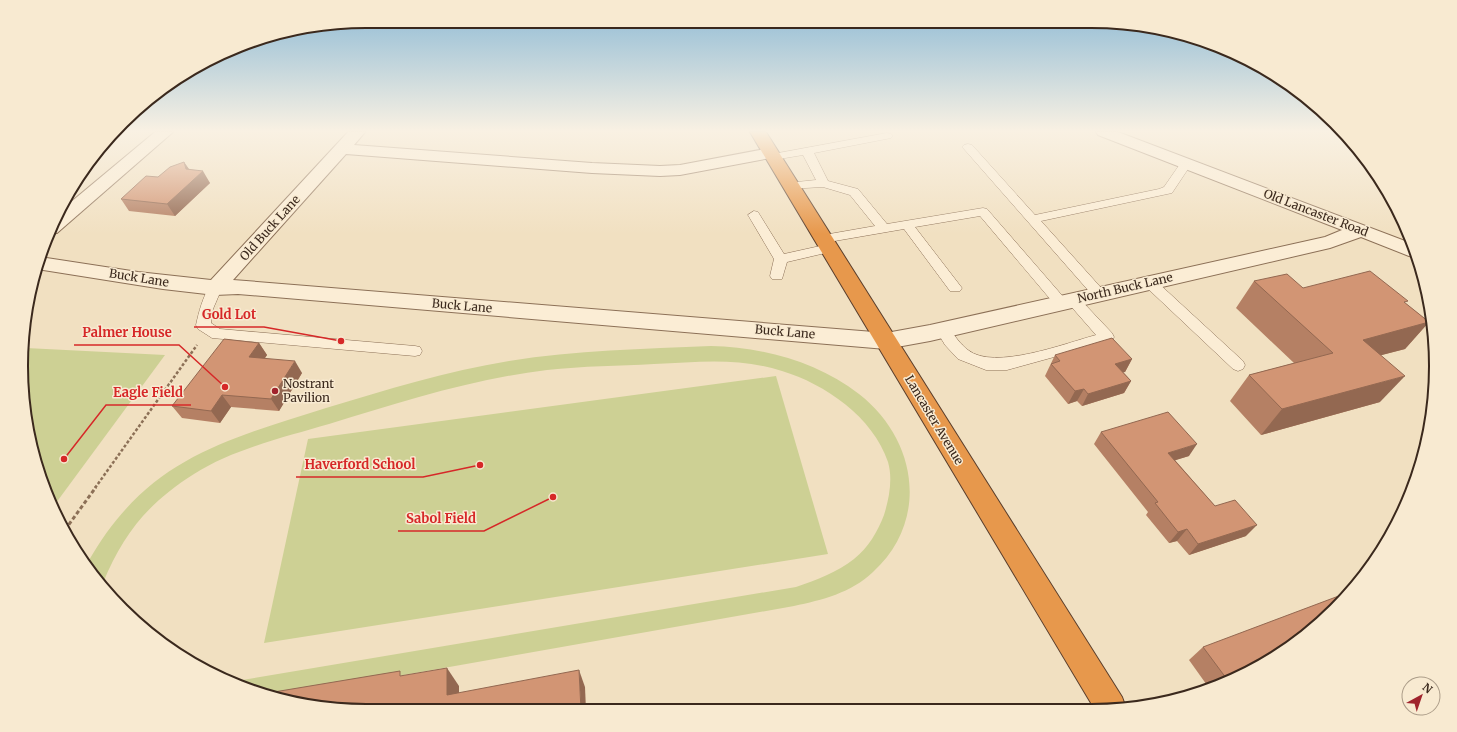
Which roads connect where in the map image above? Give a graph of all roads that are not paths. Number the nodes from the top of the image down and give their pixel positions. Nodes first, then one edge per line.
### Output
1 (125, 166) edge
2 (325, 166) edge
3 (568, 166) edge
4 (704, 166) edge
5 (779, 166) edge
6 (815, 166) edge
7 (985, 166) edge
8 (1184, 166) edge
9 (1194, 166) edge
10 (823, 182) junction
11 (791, 186) junction
12 (754, 215) dead end
13 (62, 219) edge
14 (1033, 219) junction
15 (907, 225) junction
16 (884, 229) junction
17 (1363, 231) junction
18 (826, 244) junction
19 (1408, 249) edge
20 (781, 259) junction
21 (44, 264) edge
22 (777, 276) dead end
23 (1150, 283) junction
24 (215, 288) junction
25 (955, 288) dead end
26 (1099, 294) junction
27 (1067, 301) junction
28 (942, 330) junction
29 (886, 341) junction
30 (415, 351) dead end
31 (1238, 364) dead end
32 (1108, 703) edge

1 - 13 street
2 - 24 street, Old Buck Lane
3 - 4 street
5 - 11 highway, Lancaster Avenue
6 - 10 lane
7 - 14 lane
8 - 14 lane
9 - 17 street, Old Lancaster Road
10 - 11 lane
10 - 16 lane
11 - 18 highway, Lancaster Avenue
12 - 20 lane
14 - 26 lane
15 - 16 lane
15 - 25 lane
15 - 27 lane
16 - 18 lane
17 - 19 street, Old Lancaster Road
17 - 23 street, North Buck Lane
18 - 20 lane
18 - 29 highway, Lancaster Avenue
20 - 22 lane
21 - 24 street, Buck Lane
23 - 26 street, North Buck Lane
23 - 31 lane
24 - 29 street, Buck Lane
24 - 30 lane
26 - 27 street, North Buck Lane
27 - 28 street, North Buck Lane
27 - 28 lane
28 - 29 street, North Buck Lane
29 - 32 highway, Lancaster Avenue

